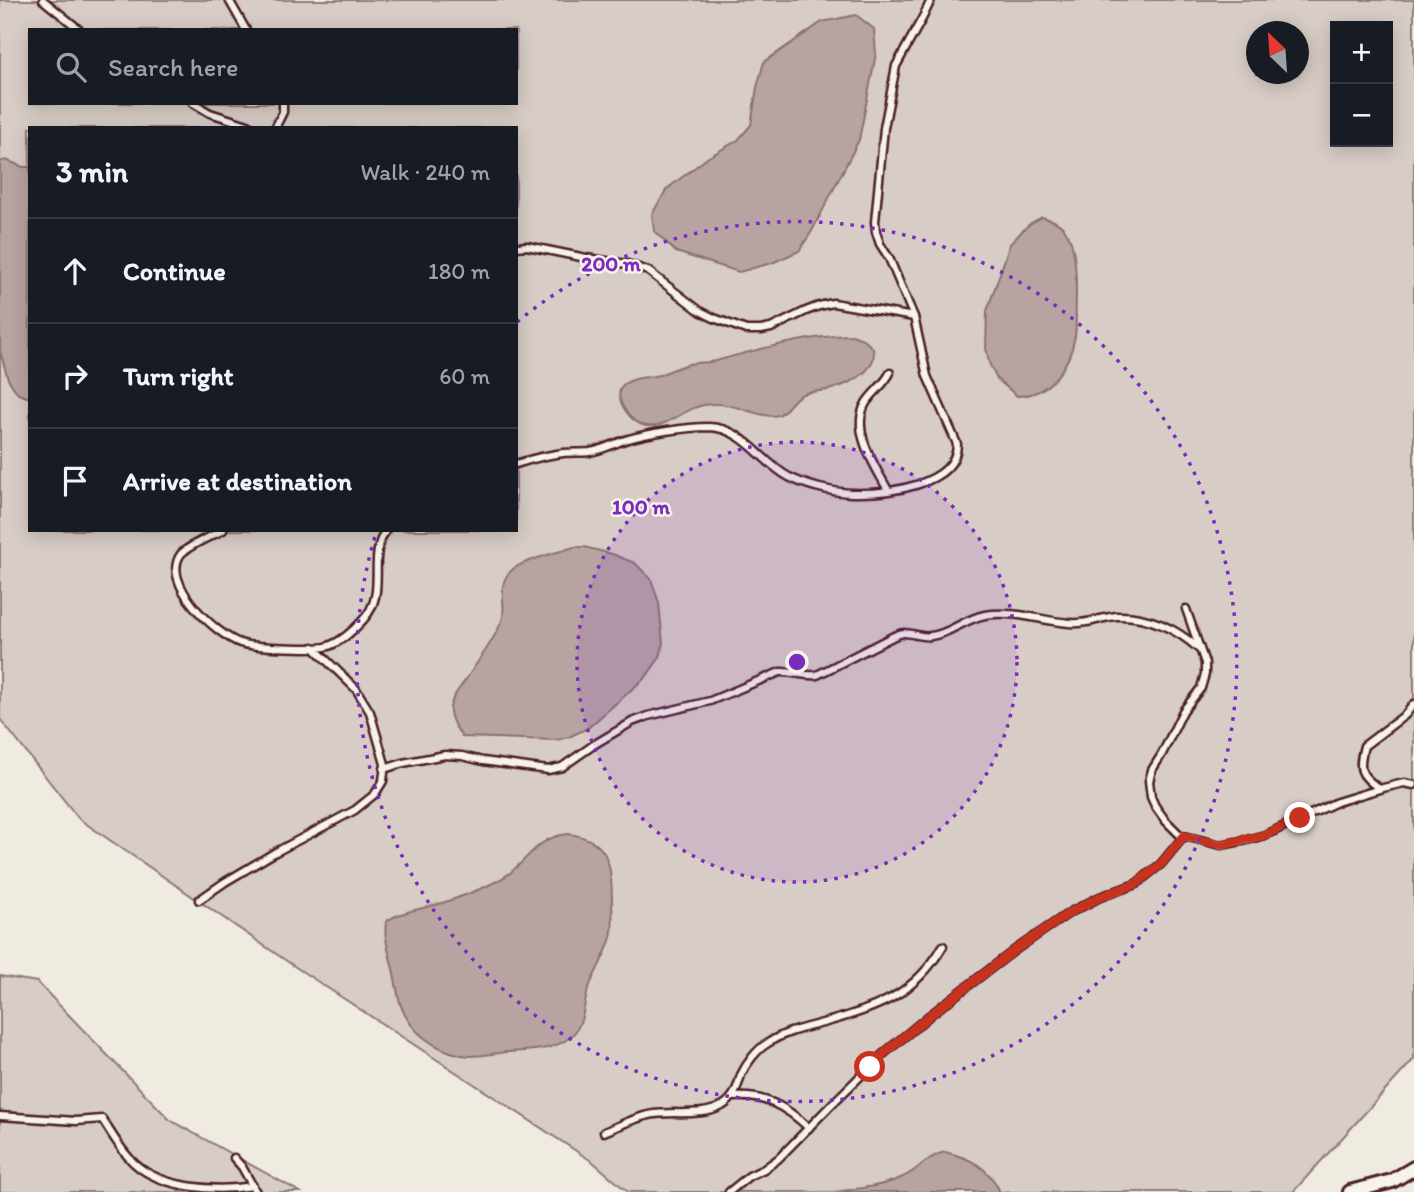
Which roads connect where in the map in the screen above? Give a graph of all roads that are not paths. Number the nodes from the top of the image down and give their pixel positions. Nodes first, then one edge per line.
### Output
1 (43, 0) edge
2 (229, 0) edge
3 (931, 0) edge
4 (78, 28) edge
5 (245, 28) edge
6 (196, 105) edge
7 (283, 105) edge
8 (249, 126) edge
9 (276, 126) edge
10 (518, 247) edge
11 (914, 317) junction
12 (890, 373) dead end
13 (518, 464) edge
14 (888, 490) junction
15 (219, 532) edge
16 (385, 532) edge
17 (1186, 609) dead end
18 (313, 647) junction
19 (1199, 649) junction
20 (1414, 704) edge
21 (384, 769) junction
22 (1414, 785) edge
23 (1380, 789) junction
24 (1184, 836) junction
25 (199, 900) dead end
26 (943, 946) dead end
27 (733, 1097) junction
28 (0, 1116) edge
29 (809, 1128) junction
30 (604, 1132) dead end
31 (233, 1158) dead end
32 (1414, 1168) edge
33 (254, 1189) edge
34 (729, 1192) edge
35 (1350, 1192) edge

1 - 4 lane
2 - 5 lane
3 - 11 lane
6 - 8 lane
7 - 9 lane
10 - 11 lane
11 - 14 lane
12 - 14 lane
13 - 14 lane
15 - 18 lane
16 - 18 lane
17 - 19 lane
18 - 21 lane
19 - 21 lane
19 - 24 lane
20 - 23 lane
21 - 25 lane
22 - 23 lane
23 - 24 lane
24 - 29 lane
26 - 27 lane
27 - 29 lane
27 - 30 lane
28 - 33 lane
29 - 34 lane
31 - 33 lane
32 - 35 street

